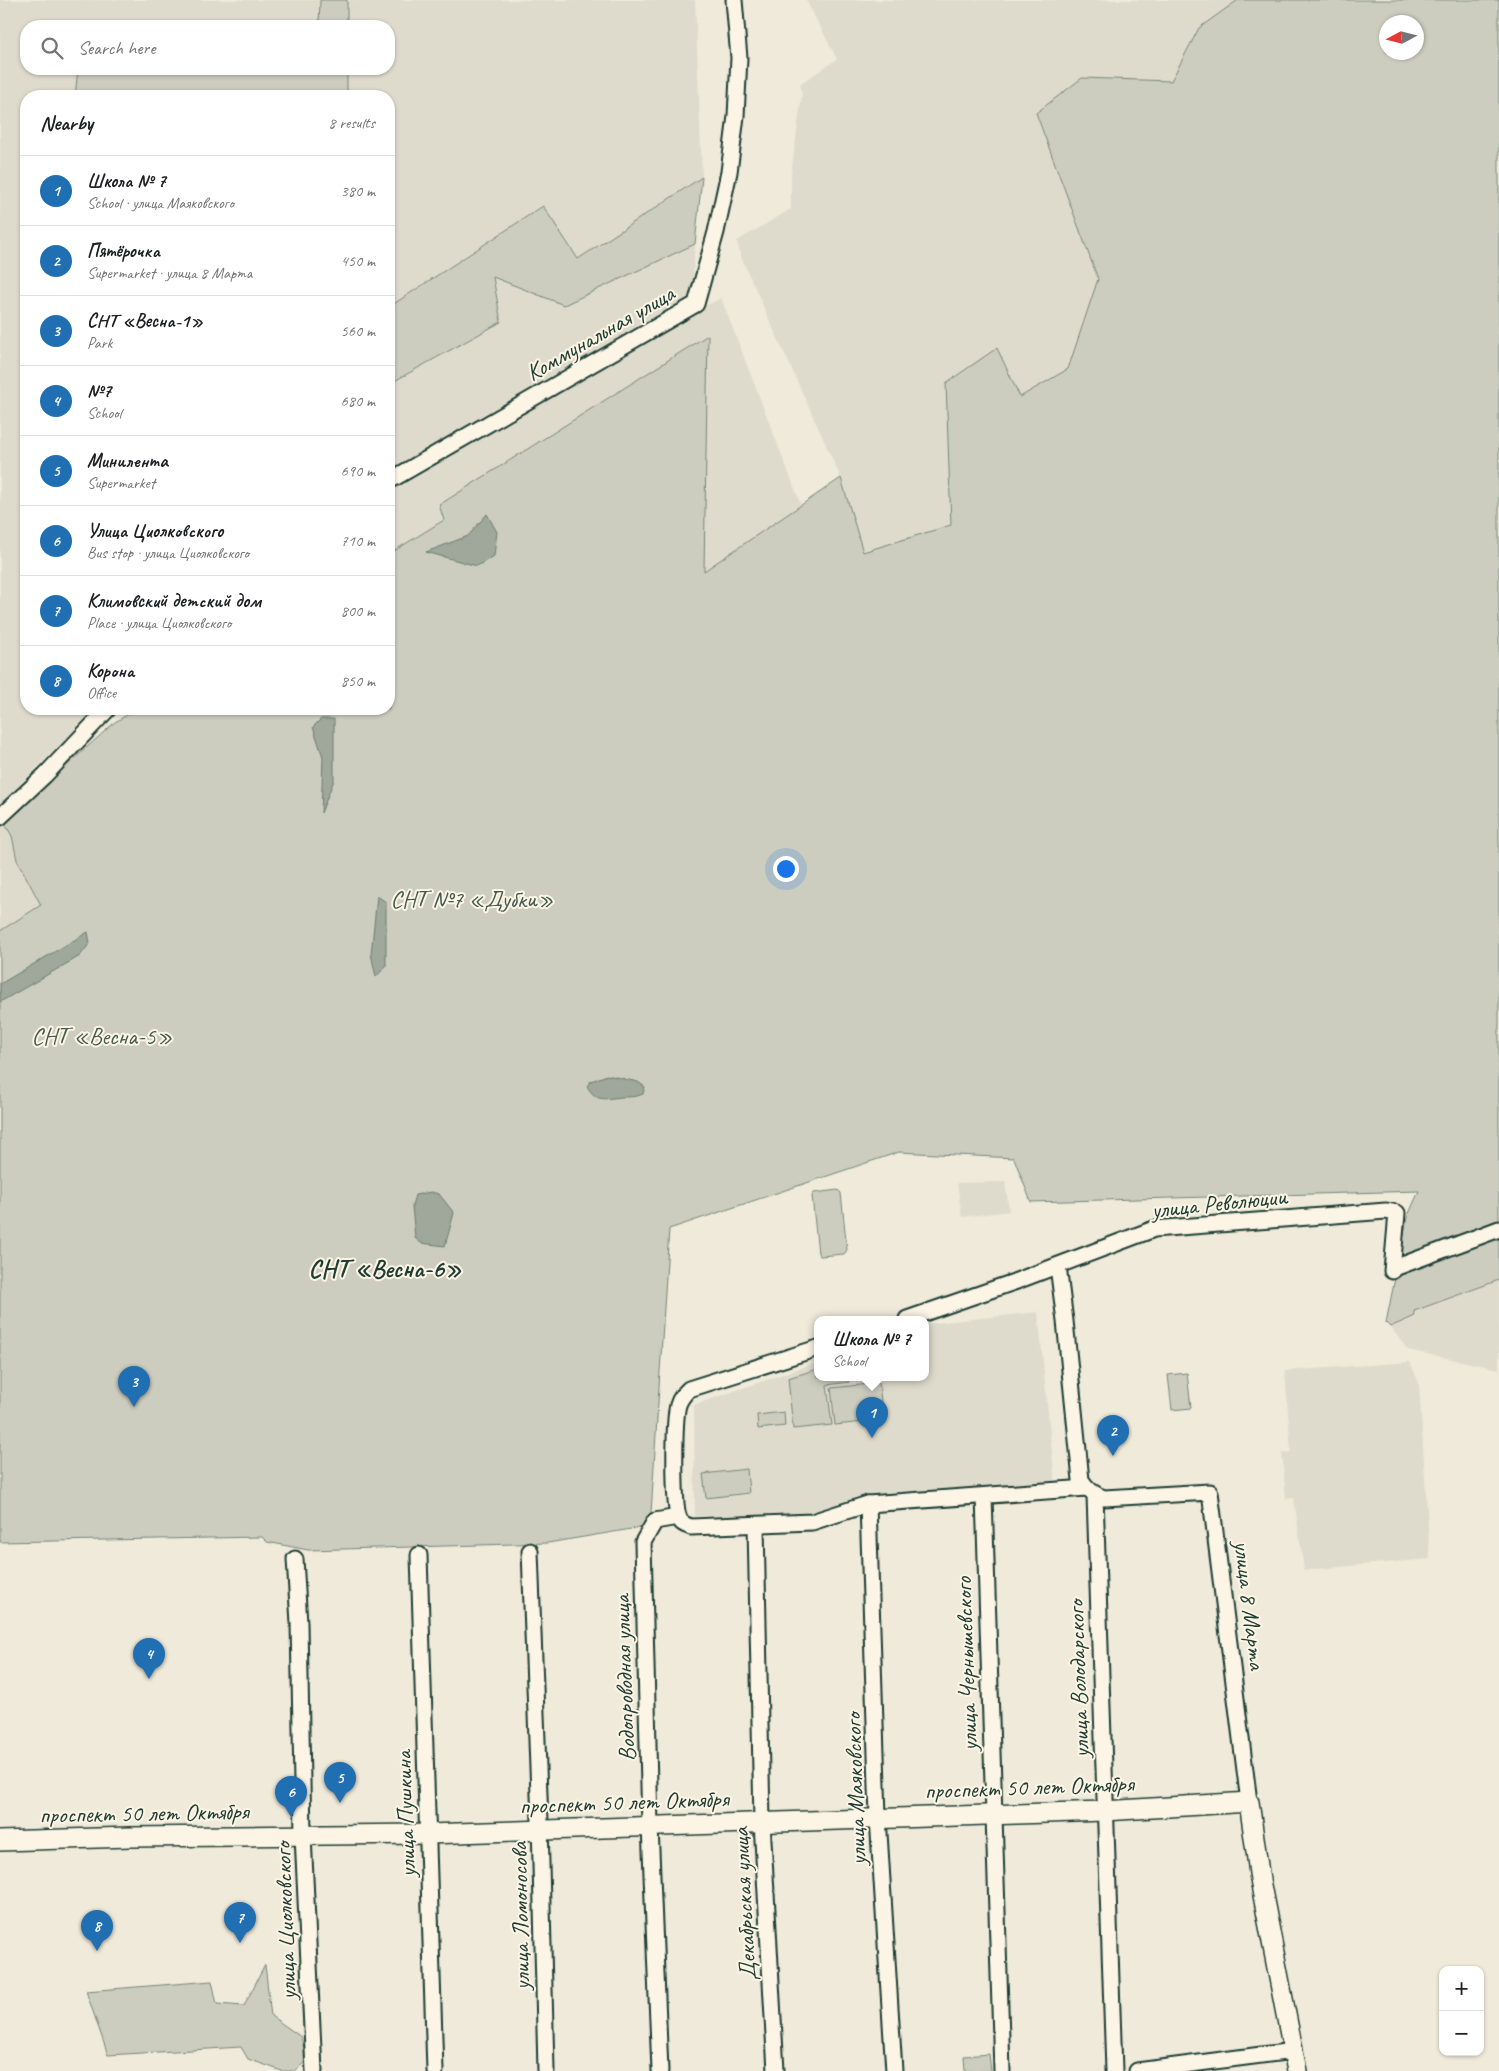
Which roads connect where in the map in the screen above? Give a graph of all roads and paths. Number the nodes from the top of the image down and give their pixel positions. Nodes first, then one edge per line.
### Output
1 (734, 0) edge
2 (395, 478) edge
3 (102, 715) edge
4 (0, 817) edge
5 (1499, 1229) edge
6 (1058, 1266) junction
7 (916, 1316) edge
8 (814, 1349) edge
9 (1091, 1491) junction
10 (984, 1496) junction
11 (868, 1504) junction
12 (678, 1517) junction
13 (756, 1525) junction
14 (530, 1550) dead end
15 (419, 1555) dead end
16 (295, 1559) dead end
17 (1249, 1802) junction
18 (1104, 1811) junction
19 (994, 1814) junction
20 (878, 1817) junction
21 (762, 1822) junction
22 (650, 1826) junction
23 (540, 1829) junction
24 (428, 1834) junction
25 (303, 1835) junction
26 (0, 1841) edge
27 (1293, 2051) junction
28 (314, 2071) edge
29 (435, 2071) edge
30 (546, 2071) edge
31 (660, 2071) edge
32 (776, 2071) edge
33 (894, 2071) edge
34 (1002, 2071) edge
35 (1114, 2071) edge
36 (1137, 2071) edge
37 (1297, 2071) edge

1 - 2 street, Коммунальная улица
3 - 4 street
5 - 6 street, улица Революции
6 - 7 street, улица Революции
6 - 9 street
8 - 12 street
9 - 10 street
9 - 17 street, улица 8 Марта
9 - 18 street, улица Володарского
10 - 11 street
10 - 19 street, улица Чернышевского
11 - 13 street
11 - 20 street, улица Маяковского
12 - 13 street
12 - 22 street, Водопроводная улица
13 - 21 street, Декабрьская улица
14 - 23 street, улица Ломоносова
15 - 24 street, улица Пушкина
16 - 25 street, улица Циолковского
17 - 18 main road, проспект 50 лет Октября
17 - 27 main road, улица 8 Марта
18 - 19 main road, проспект 50 лет Октября
18 - 35 street, улица Володарского
19 - 20 main road, проспект 50 лет Октября
19 - 34 street, улица Чернышевского
20 - 21 main road, проспект 50 лет Октября
20 - 33 street, улица Маяковского
21 - 22 main road, проспект 50 лет Октября
21 - 32 street, Декабрьская улица
22 - 23 main road, проспект 50 лет Октября
22 - 31 street, Водопроводная улица
23 - 24 main road, проспект 50 лет Октября
23 - 30 street, улица Ломоносова
24 - 25 main road, проспект 50 лет Октября
24 - 29 street, улица Пушкина
25 - 26 main road, проспект 50 лет Октября
25 - 28 street, улица Циолковского
27 - 36 street
27 - 37 main road, улица 8 Марта

